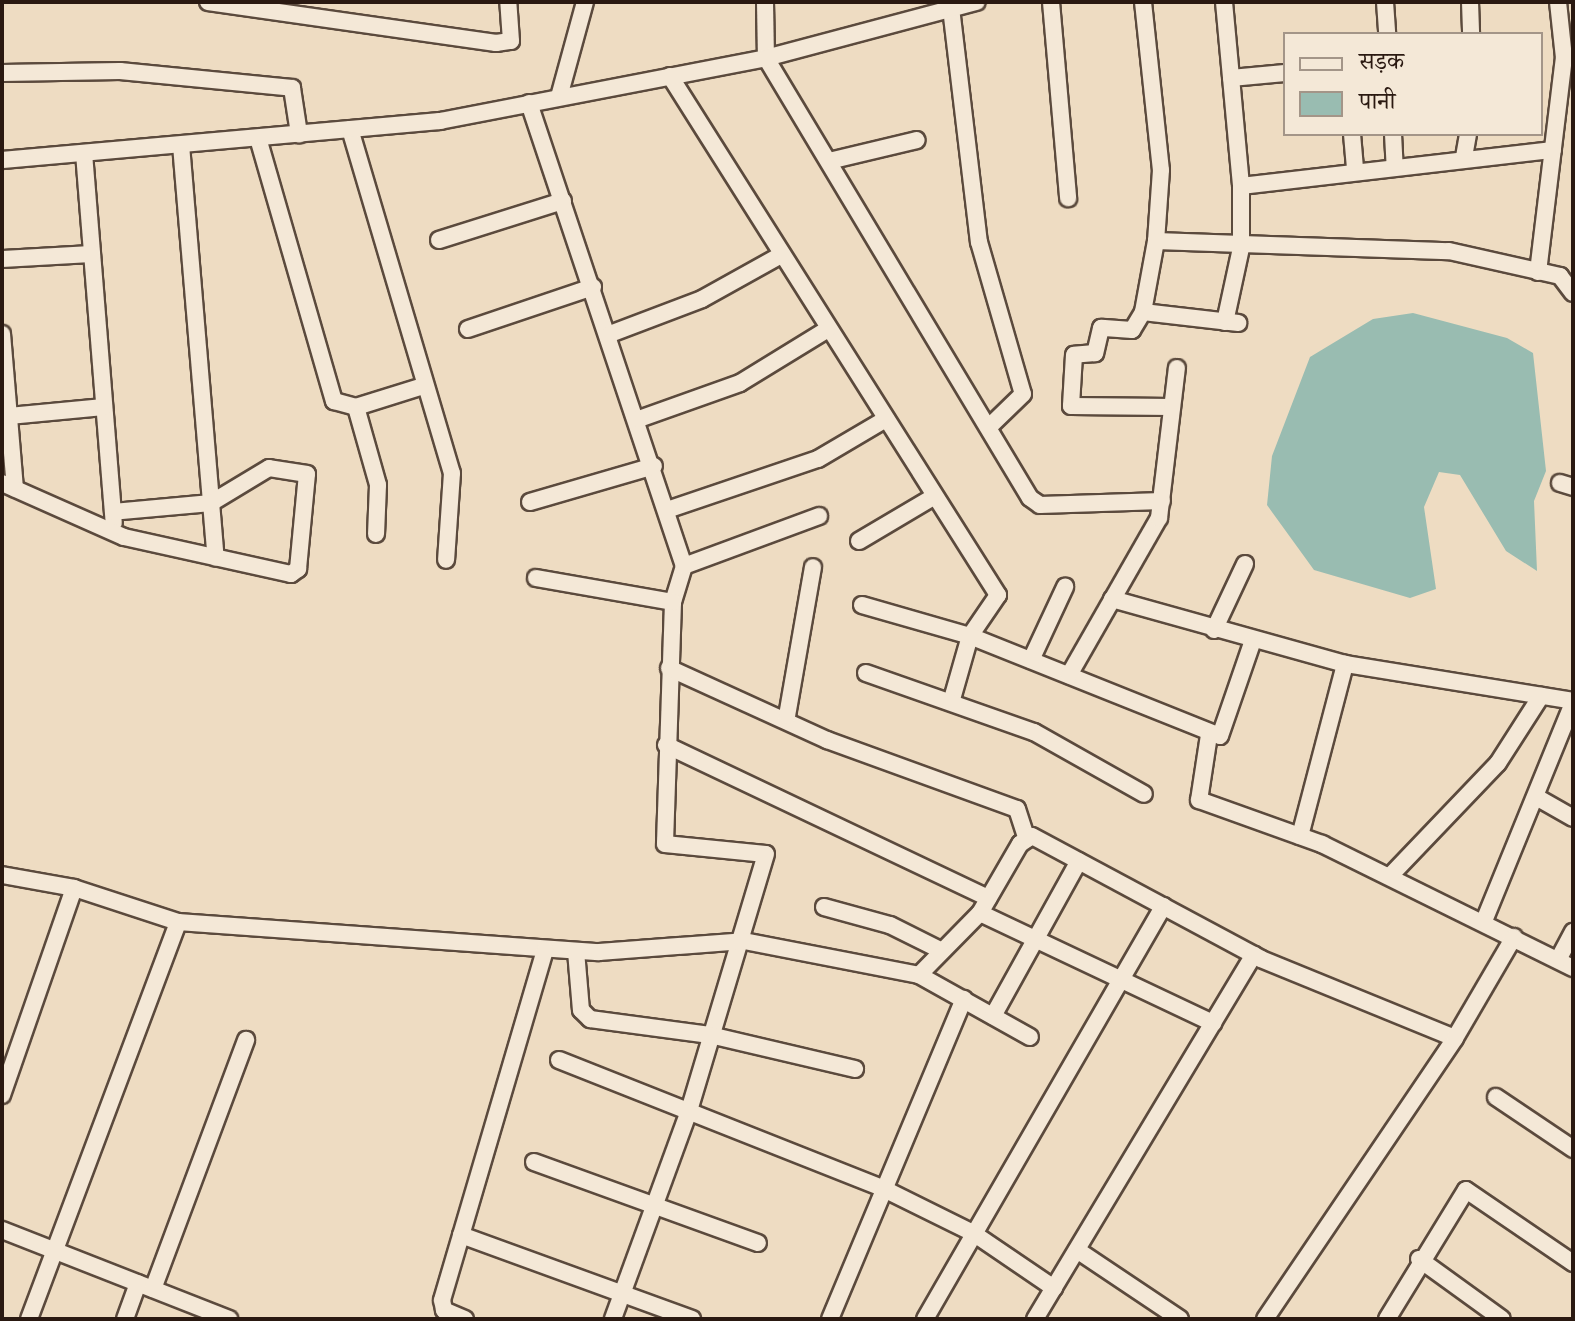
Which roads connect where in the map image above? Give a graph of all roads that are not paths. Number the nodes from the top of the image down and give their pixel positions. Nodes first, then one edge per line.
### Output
1 (208, 2) edge
2 (508, 2) edge
3 (585, 2) edge
4 (765, 2) edge
5 (977, 2) edge
6 (1051, 2) edge
7 (1143, 2) edge
8 (1224, 2) edge
9 (1385, 2) edge
10 (1470, 2) edge
11 (1558, 2) edge
12 (276, 6) edge
13 (928, 7) edge
14 (951, 8) junction
15 (1387, 32) edge
16 (1471, 32) edge
17 (766, 58) junction
18 (2, 73) edge
19 (1283, 73) edge
20 (670, 76) junction
21 (1231, 78) junction
22 (559, 97) junction
23 (529, 103) junction
24 (350, 129) junction
25 (299, 134) junction
26 (1352, 136) edge
27 (1393, 136) edge
28 (1468, 136) edge
29 (258, 138) junction
30 (917, 140) dead end
31 (181, 145) junction
32 (1553, 150) junction
33 (84, 153) junction
34 (1464, 157) junction
35 (2, 160) edge
36 (829, 161) junction
37 (1395, 167) junction
38 (1355, 172) junction
39 (1241, 186) junction
40 (1068, 198) dead end
41 (563, 201) junction
42 (439, 240) dead end
43 (1156, 241) junction
44 (1241, 248) junction
45 (92, 254) junction
46 (781, 255) junction
47 (2, 259) edge
48 (1538, 272) junction
49 (1571, 286) edge
50 (593, 287) junction
51 (1143, 312) junction
52 (468, 329) dead end
53 (828, 329) junction
54 (2, 334) edge
55 (610, 334) junction
56 (1177, 368) dead end
57 (423, 386) junction
58 (104, 407) junction
59 (356, 407) junction
60 (1172, 407) junction
61 (9, 416) junction
62 (639, 419) junction
63 (886, 419) junction
64 (990, 426) junction
65 (654, 466) junction
66 (9, 485) edge
67 (935, 496) junction
68 (1162, 501) junction
69 (530, 502) dead end
70 (211, 503) junction
71 (667, 510) junction
72 (113, 512) junction
73 (819, 516) dead end
74 (114, 532) junction
75 (376, 534) dead end
76 (859, 541) dead end
77 (216, 558) junction
78 (446, 560) dead end
79 (1245, 564) dead end
80 (684, 566) junction
81 (813, 567) dead end
82 (536, 578) dead end
83 (1065, 587) dead end
84 (1112, 599) junction
85 (673, 602) junction
86 (862, 605) dead end
87 (1214, 630) junction
88 (970, 636) junction
89 (1253, 640) junction
90 (1031, 660) junction
91 (1345, 664) junction
92 (669, 668) junction
93 (866, 673) dead end
94 (1069, 675) junction
95 (1541, 696) junction
96 (952, 699) junction
97 (1573, 702) edge
98 (787, 716) junction
99 (1209, 735) junction
100 (666, 745) junction
101 (1144, 794) dead end
102 (1538, 798) junction
103 (1573, 818) edge
104 (1300, 836) junction
105 (1027, 839) junction
106 (1079, 861) junction
107 (6, 875) edge
108 (1390, 876) junction
109 (74, 888) junction
110 (2, 891) edge
111 (984, 905) junction
112 (1163, 906) junction
113 (824, 907) dead end
114 (1484, 921) junction
115 (178, 922) junction
116 (1573, 932) edge
117 (1514, 937) junction
118 (1034, 939) junction
119 (744, 941) junction
120 (545, 950) junction
121 (576, 951) junction
122 (942, 951) junction
123 (1254, 955) junction
124 (1566, 964) edge
125 (919, 975) junction
126 (1124, 983) junction
127 (964, 999) junction
128 (993, 1016) junction
129 (1213, 1023) junction
130 (710, 1035) junction
131 (1030, 1037) dead end
132 (1455, 1038) junction
133 (246, 1040) dead end
134 (559, 1060) dead end
135 (855, 1069) dead end
136 (2, 1095) edge
137 (1496, 1097) dead end
138 (689, 1111) junction
139 (1573, 1149) edge
140 (534, 1162) dead end
141 (884, 1189) junction
142 (654, 1205) junction
143 (2, 1230) edge
144 (973, 1233) junction
145 (461, 1235) junction
146 (758, 1243) dead end
147 (53, 1249) junction
148 (1077, 1250) junction
149 (1419, 1259) junction
150 (1573, 1263) edge
151 (146, 1286) junction
152 (1054, 1288) junction
153 (622, 1292) junction
154 (223, 1318) edge
155 (29, 1319) edge
156 (125, 1319) edge
157 (465, 1319) edge
158 (613, 1319) edge
159 (692, 1319) edge
160 (830, 1319) edge
161 (925, 1319) edge
162 (1035, 1319) edge
163 (1180, 1319) edge
164 (1265, 1319) edge
165 (1387, 1319) edge
166 (1502, 1319) edge

1 - 12 street
2 - 12 street
3 - 22 street
4 - 17 street
5 - 14 street
6 - 40 street
7 - 43 street
8 - 21 street
9 - 15 street
10 - 16 street
11 - 32 street
13 - 14 street
13 - 17 street
14 - 64 street
17 - 20 street
17 - 36 street
18 - 25 street
19 - 21 street
20 - 22 street
20 - 46 street
21 - 39 street
22 - 23 street
23 - 24 street
23 - 41 street
24 - 25 street
24 - 57 street
25 - 29 street
26 - 38 street
27 - 37 street
28 - 34 street
29 - 31 street
29 - 59 street
30 - 36 street
31 - 33 street
31 - 70 street
32 - 34 street
32 - 48 street
33 - 35 street
33 - 45 street
34 - 37 street
36 - 64 street
37 - 38 street
38 - 39 street
39 - 44 street
41 - 42 street
41 - 50 street
43 - 44 street
43 - 51 street
44 - 48 street
44 - 51 street
45 - 47 street
45 - 58 street
46 - 53 street
46 - 55 street
48 - 49 street
50 - 52 street
50 - 55 street
51 - 60 street
53 - 62 street
53 - 63 street
54 - 61 street
55 - 62 street
56 - 60 street
57 - 59 street
57 - 78 street
58 - 61 street
58 - 72 street
59 - 75 street
60 - 68 street
61 - 66 street
62 - 65 street
63 - 67 street
63 - 71 street
64 - 68 street
65 - 69 street
65 - 71 street
66 - 74 street
67 - 76 street
67 - 88 street
68 - 84 street
70 - 72 street
70 - 77 street
70 - 77 street
71 - 80 street
72 - 74 street
73 - 80 street
74 - 77 street
79 - 87 street
80 - 85 street
81 - 98 street
82 - 85 street
83 - 90 street
84 - 87 street
84 - 94 street
85 - 92 street
86 - 88 street
87 - 89 street
88 - 90 street
88 - 96 street
89 - 91 street
89 - 99 street
90 - 94 street
91 - 95 street
91 - 104 street
92 - 98 street
92 - 100 street
93 - 96 street
94 - 99 street
95 - 97 street
95 - 108 street
96 - 101 street
97 - 102 street
98 - 105 street
99 - 104 street
100 - 111 street
100 - 119 street
102 - 103 street
102 - 114 street
104 - 108 street
105 - 106 street
105 - 111 street
106 - 112 street
106 - 118 street
107 - 109 street
107 - 110 street
108 - 114 street
109 - 115 street
109 - 136 street
111 - 118 street
111 - 122 street
112 - 123 street
112 - 126 street
113 - 122 street
114 - 117 street
115 - 120 street
115 - 147 street
116 - 124 street
117 - 124 street
117 - 132 street
118 - 126 street
118 - 128 street
119 - 121 street
119 - 125 street
119 - 130 street
120 - 121 street
120 - 145 street
121 - 130 street
122 - 125 street
123 - 129 street
123 - 132 street
125 - 127 street
126 - 129 street
126 - 144 street
127 - 128 street
127 - 141 street
128 - 131 street
129 - 148 street
130 - 135 street
130 - 138 street
132 - 164 street
133 - 151 street
134 - 138 street
137 - 139 street
138 - 141 street
138 - 142 street
140 - 142 street
141 - 144 street
141 - 160 street
142 - 146 street
142 - 153 street
143 - 147 street
144 - 152 street
144 - 161 street
145 - 153 street
145 - 157 street
147 - 151 street
147 - 155 street
148 - 152 street
148 - 163 street
149 - 150 street
149 - 165 street
149 - 166 street
151 - 154 street
151 - 156 street
152 - 162 street
153 - 158 street
153 - 159 street

